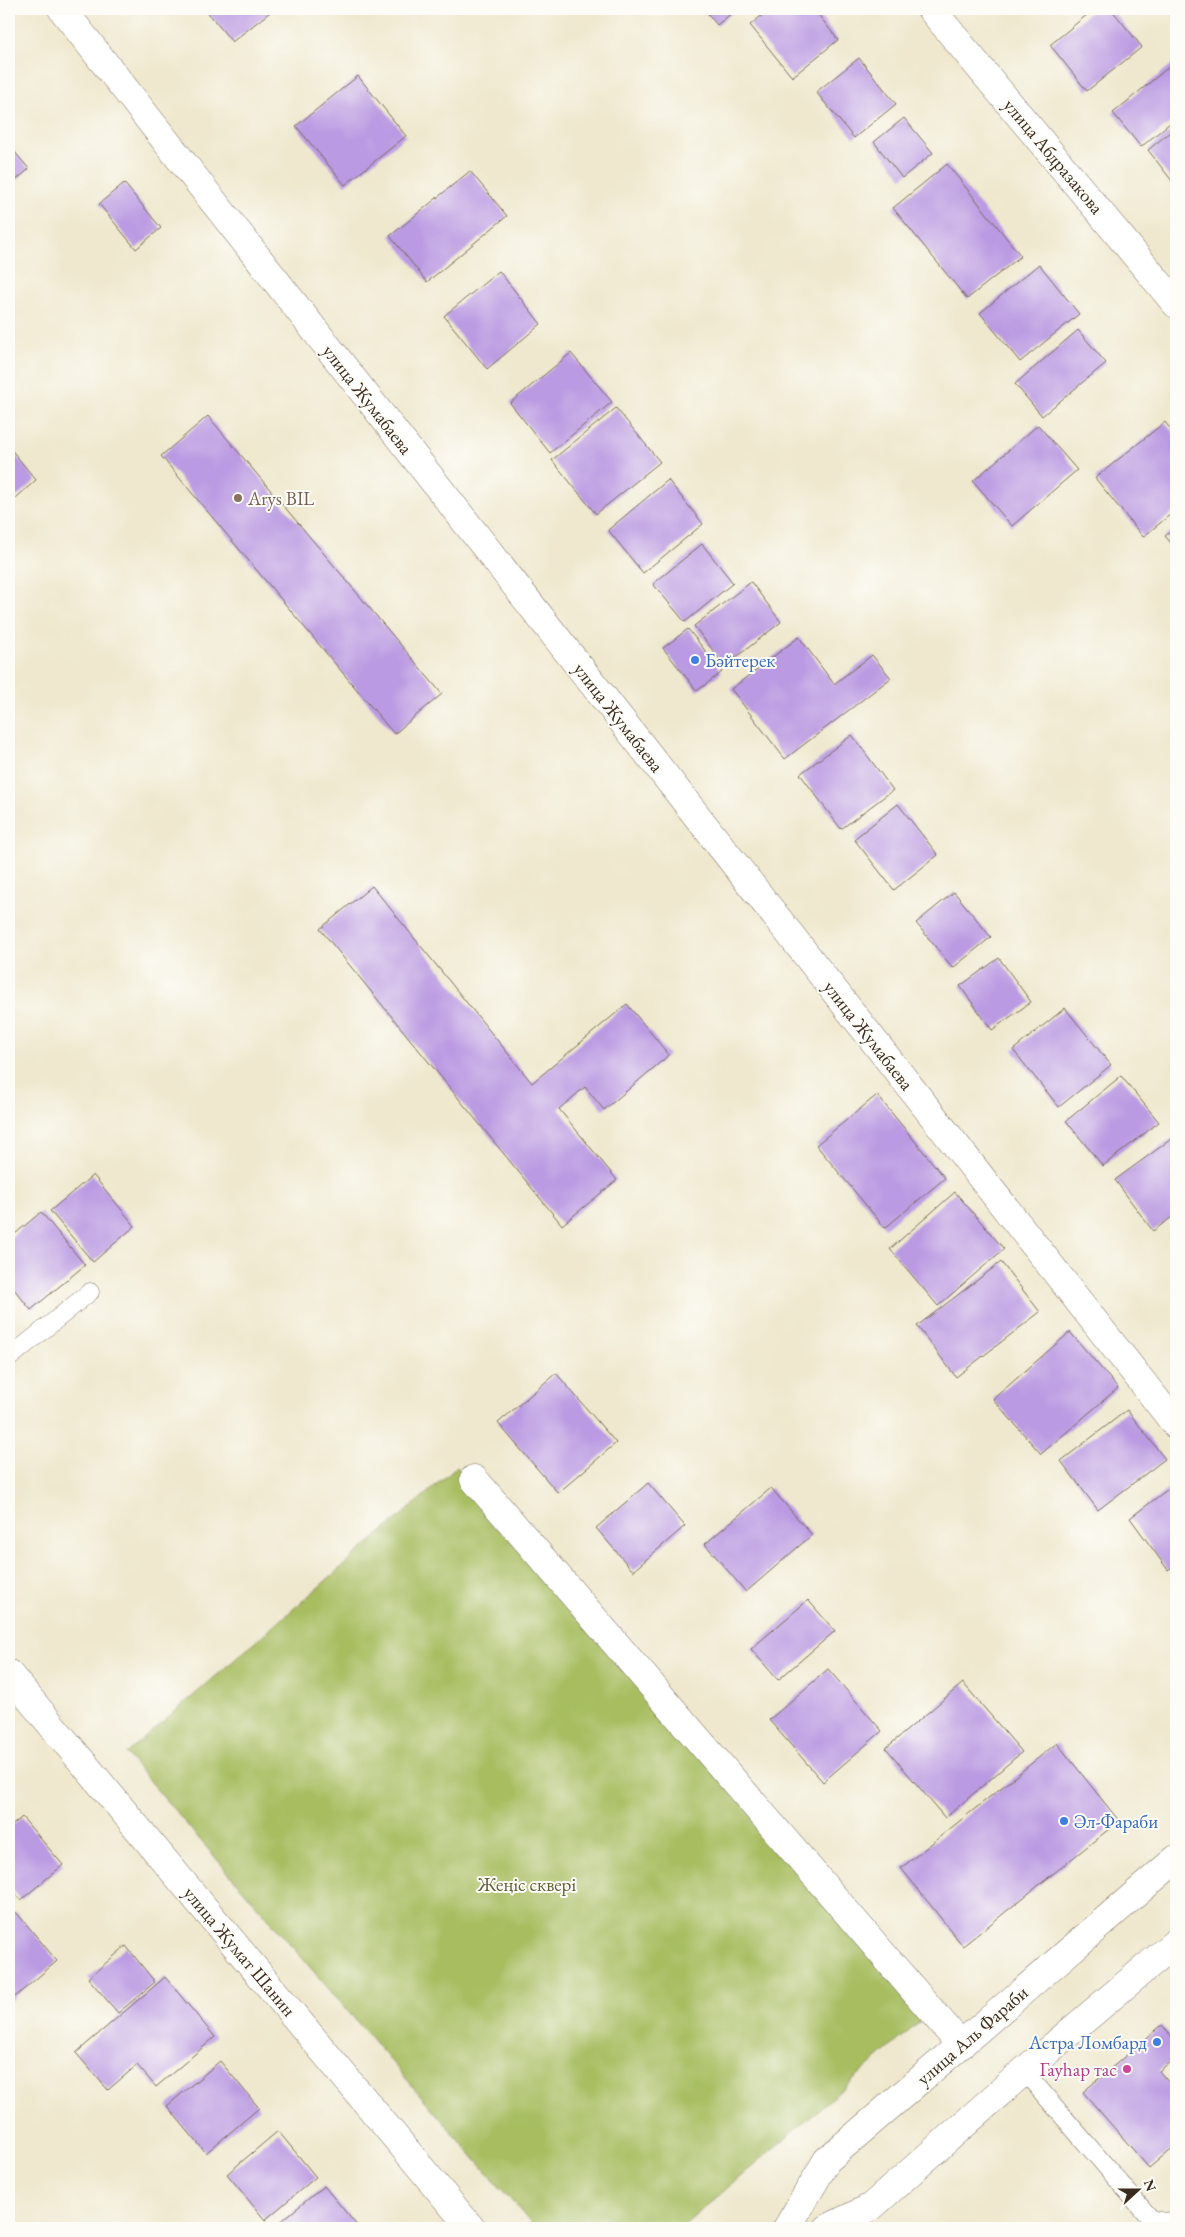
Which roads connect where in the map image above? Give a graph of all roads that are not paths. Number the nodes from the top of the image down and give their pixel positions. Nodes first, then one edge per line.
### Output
1 (62, 9) edge
2 (931, 9) edge
3 (1176, 304) edge
4 (90, 1292) dead end
5 (9, 1358) edge
6 (1176, 1425) edge
7 (474, 1478) dead end
8 (9, 1674) edge
9 (1176, 1859) edge
10 (1176, 1942) edge
11 (961, 2045) junction
12 (1024, 2071) junction
13 (1176, 2224) edge
14 (471, 2228) edge
15 (787, 2228) edge
16 (828, 2228) edge

1 - 6 street, улица Жумабаева
2 - 3 street, улица Абдразакова
4 - 5 lane
7 - 11 street
8 - 14 street, улица Жумат Шанин
9 - 11 street, улица Аль Фараби
10 - 12 street
11 - 15 street, улица Аль Фараби
12 - 13 lane
12 - 16 street

